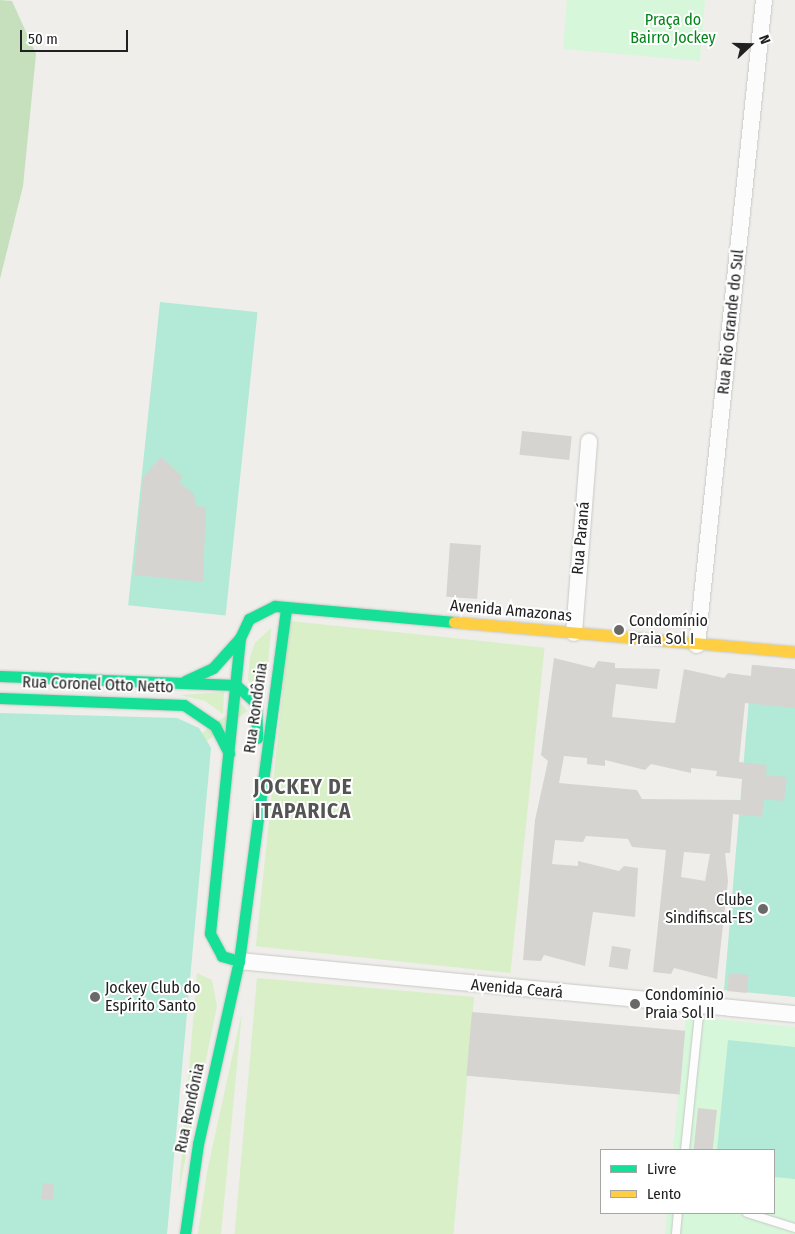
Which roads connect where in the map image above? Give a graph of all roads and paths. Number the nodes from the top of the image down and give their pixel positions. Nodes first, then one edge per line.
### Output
1 (764, 0) edge
2 (589, 442) dead end
3 (286, 607) junction
4 (574, 633) junction
5 (240, 638) junction
6 (697, 645) junction
7 (795, 652) edge
8 (0, 676) edge
9 (177, 683) junction
10 (236, 686) junction
11 (0, 698) edge
12 (229, 755) junction
13 (258, 819) junction
14 (239, 961) junction
15 (700, 1005) junction
16 (795, 1014) edge
17 (685, 1149) edge
18 (678, 1214) edge
19 (750, 1214) edge
20 (795, 1228) edge
21 (186, 1234) edge
22 (676, 1234) edge

1 - 6 street, Rua Rio Grande do Sul
2 - 4 street, Rua Paraná
3 - 4 street, Avenida Amazonas
3 - 5 street, Avenida Amazonas
3 - 13 street, Rua Rondônia
4 - 6 street, Avenida Amazonas
5 - 9 street, Avenida Amazonas
5 - 10 street, Rua Rondônia
6 - 7 street, Avenida Amazonas
8 - 9 street, Rua Coronel Otto Netto
9 - 10 street, Rua Coronel Otto Netto
10 - 12 street, Rua Rondônia
10 - 13 street
11 - 12 street, Rua Coronel Otto Netto
12 - 14 street, Rua Rondônia
13 - 14 street, Rua Rondônia
14 - 15 street, Avenida Ceará
14 - 21 street, Rua Rondônia
15 - 16 street, Avenida Ceará
15 - 17 lane
18 - 22 lane
19 - 20 lane

